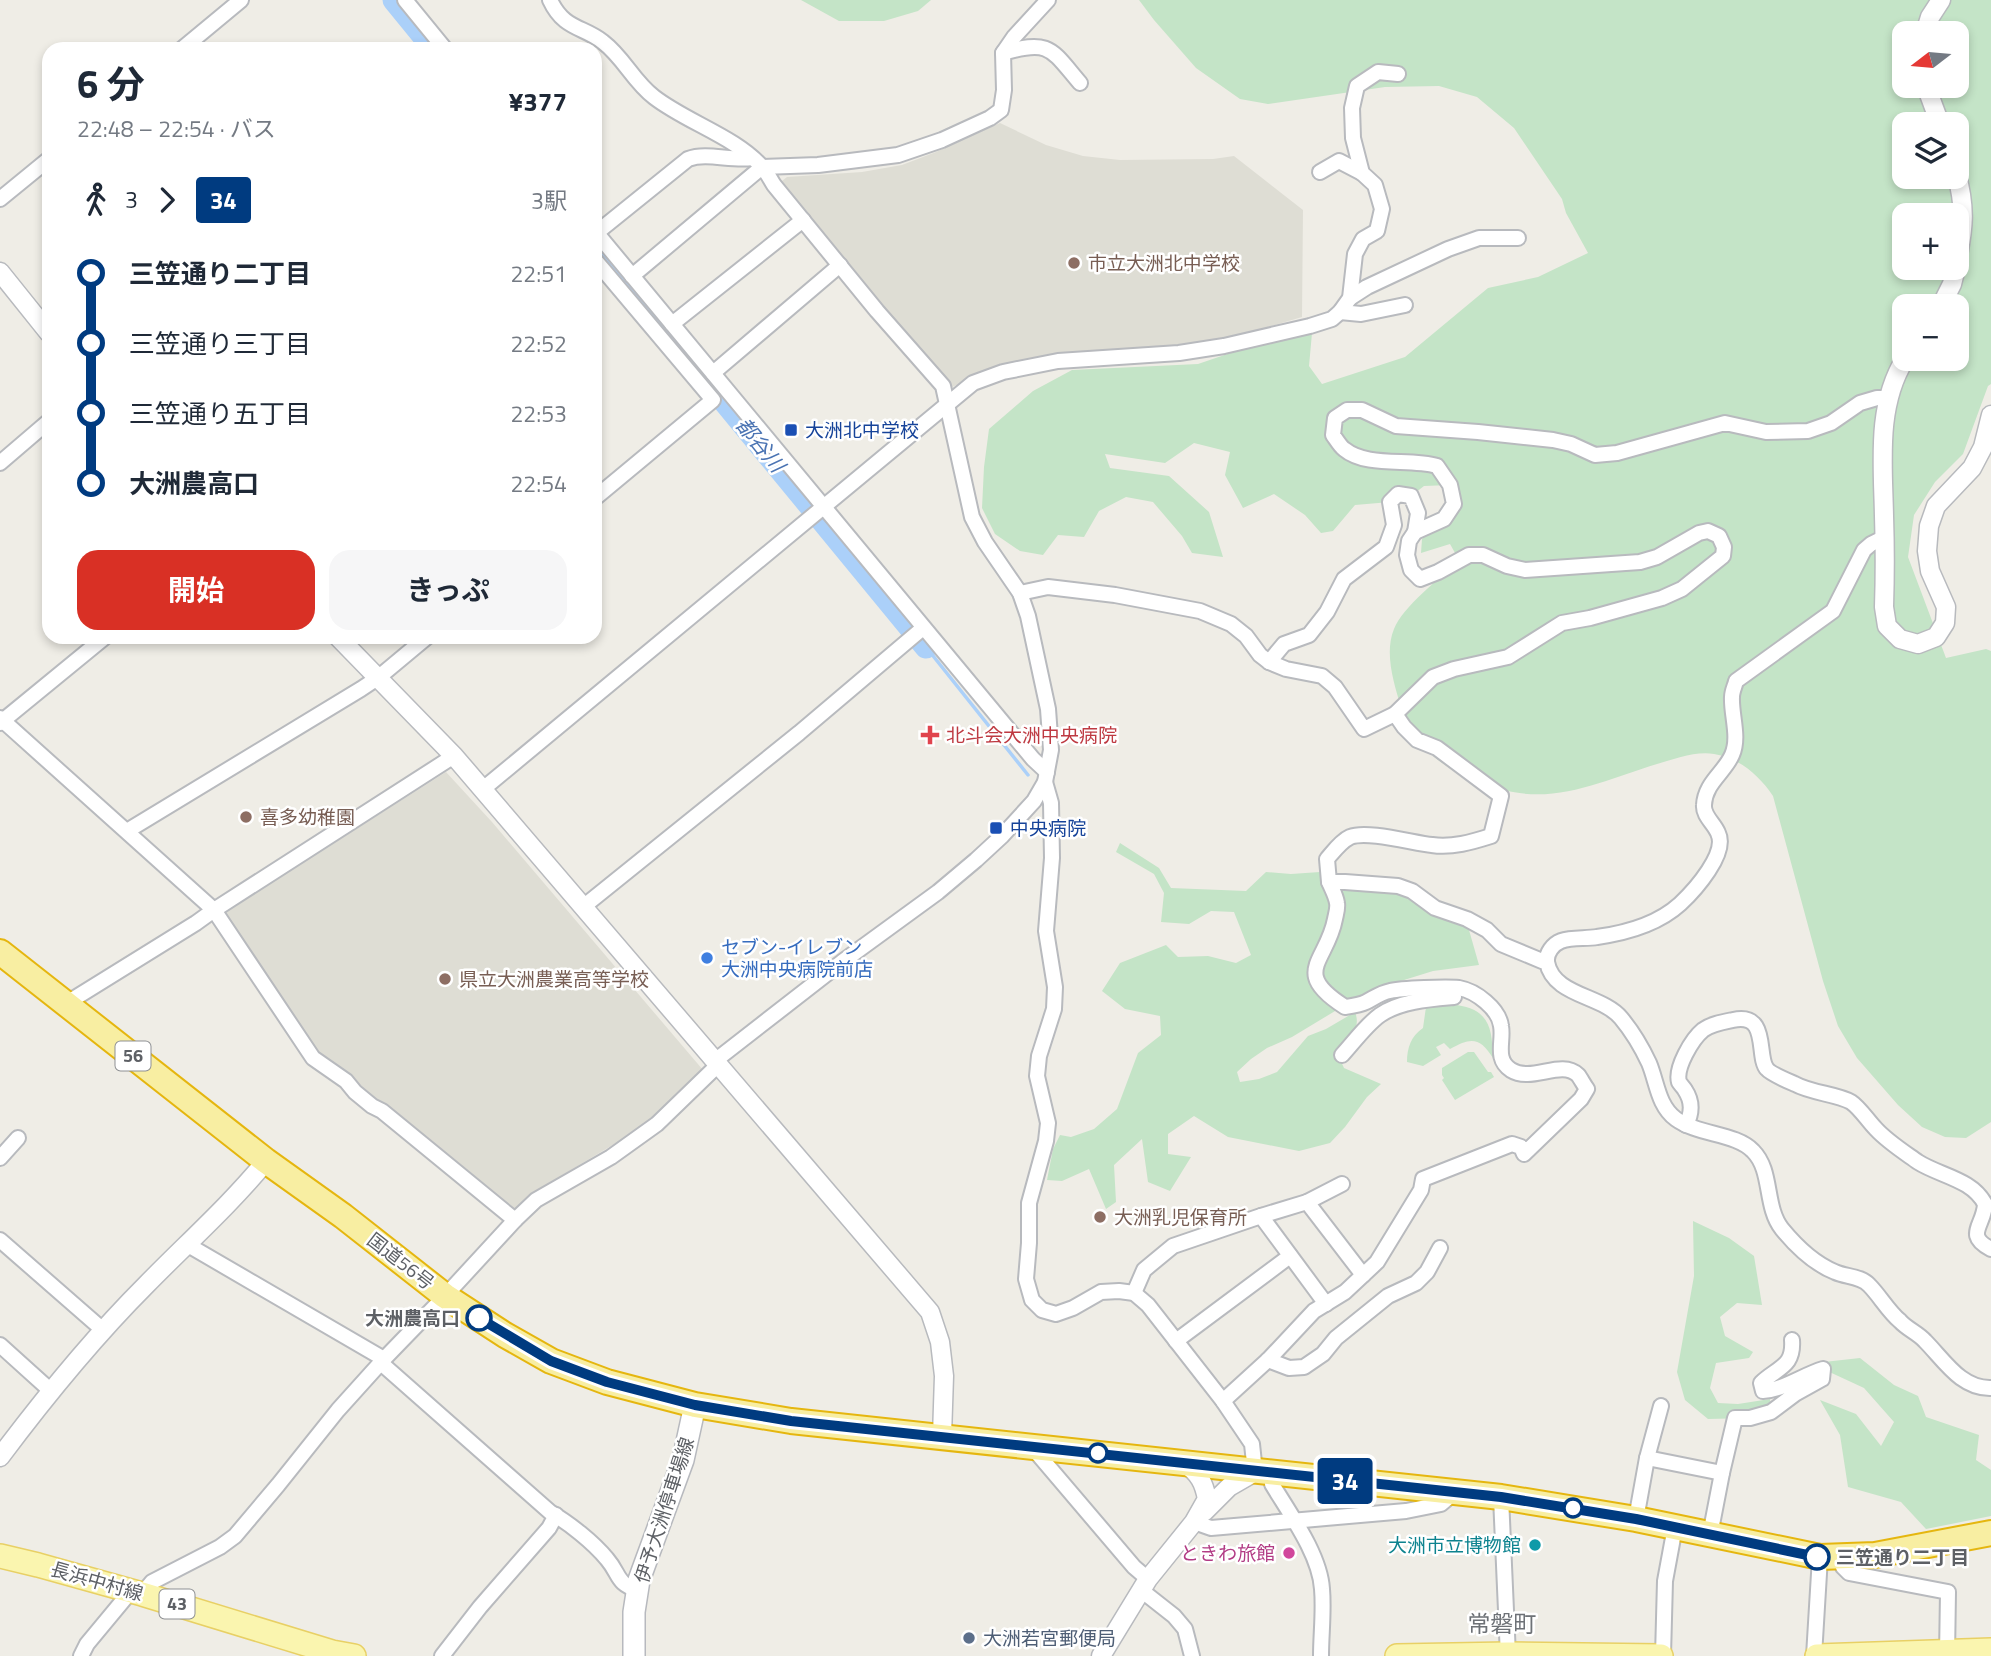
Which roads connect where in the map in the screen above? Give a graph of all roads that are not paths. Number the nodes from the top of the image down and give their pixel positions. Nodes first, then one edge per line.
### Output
1 (241, 0) edge
2 (405, 0) edge
3 (550, 0) edge
4 (1048, 0) edge
5 (1941, 0) edge
6 (1929, 21) edge
7 (190, 42) edge
8 (439, 42) edge
9 (1003, 52) junction
10 (1398, 74) dead end
11 (1080, 83) dead end
12 (757, 163) junction
13 (42, 165) edge
14 (1320, 172) dead end
15 (1362, 173) junction
16 (0, 200) edge
17 (803, 220) junction
18 (602, 227) edge
19 (1518, 238) dead end
20 (602, 241) edge
21 (840, 265) junction
22 (602, 268) edge
23 (0, 272) edge
24 (632, 276) junction
25 (1350, 298) junction
26 (1405, 305) dead end
27 (1340, 313) junction
28 (42, 324) edge
29 (672, 324) junction
30 (1898, 371) edge
31 (713, 373) junction
32 (719, 395) junction
33 (1889, 398) junction
34 (948, 404) junction
35 (1991, 415) edge
36 (42, 427) edge
37 (0, 463) edge
38 (602, 492) edge
39 (818, 511) junction
40 (1415, 532) junction
41 (1885, 537) junction
42 (1020, 593) junction
43 (917, 632) junction
44 (96, 644) edge
45 (345, 644) edge
46 (419, 644) edge
47 (1269, 662) junction
48 (379, 677) junction
49 (1395, 714) junction
50 (1, 721) edge
51 (454, 756) junction
52 (1046, 777) junction
53 (483, 789) junction
54 (127, 831) junction
55 (1329, 882) junction
56 (583, 907) junction
57 (214, 909) junction
58 (1, 956) edge
59 (1547, 961) junction
60 (67, 1003) junction
61 (1497, 1014) junction
62 (1342, 1055) dead end
63 (718, 1062) junction
64 (1686, 1125) junction
65 (18, 1138) dead end
66 (0, 1158) edge
67 (266, 1161) junction
68 (1342, 1184) dead end
69 (1307, 1202) junction
70 (1261, 1216) junction
71 (515, 1220) junction
72 (0, 1241) edge
73 (188, 1245) junction
74 (1440, 1248) dead end
75 (1991, 1249) edge
76 (1290, 1256) junction
77 (1363, 1275) junction
78 (1134, 1293) junction
79 (445, 1296) junction
80 (1326, 1304) junction
81 (103, 1330) junction
82 (1792, 1340) dead end
83 (1176, 1341) junction
84 (0, 1345) edge
85 (1268, 1360) junction
86 (382, 1361) junction
87 (1991, 1388) edge
88 (51, 1391) junction
89 (1223, 1401) junction
90 (695, 1405) junction
91 (1661, 1406) dead end
92 (942, 1436) junction
93 (1030, 1445) junction
94 (1, 1452) edge
95 (1647, 1458) junction
96 (1185, 1464) junction
97 (1264, 1473) junction
98 (1721, 1473) junction
99 (1454, 1493) junction
100 (1501, 1497) junction
101 (556, 1515) junction
102 (1636, 1519) junction
103 (1294, 1521) junction
104 (1194, 1522) junction
105 (1675, 1527) junction
106 (1991, 1532) edge
107 (1710, 1535) junction
108 (0, 1556) edge
109 (1830, 1557) junction
110 (1145, 1584) junction
111 (638, 1590) junction
112 (136, 1592) junction
113 (1991, 1650) edge
114 (1947, 1654) edge
115 (339, 1655) edge
116 (1467, 1655) edge
117 (1508, 1655) edge
118 (80, 1656) edge
119 (442, 1656) edge
120 (634, 1656) edge
121 (1101, 1656) edge
122 (1192, 1656) edge
123 (1321, 1656) edge
124 (1397, 1656) edge
125 (1662, 1656) edge
126 (1816, 1656) edge

1 - 7 street
2 - 8 street
3 - 12 street
4 - 9 street
5 - 6 street
9 - 11 street
9 - 12 street
10 - 15 street
12 - 17 street
12 - 18 street
12 - 24 street
13 - 16 street
14 - 15 street
15 - 25 street
17 - 21 street
17 - 29 street
19 - 25 street
20 - 24 street
21 - 31 street
21 - 34 street
22 - 32 street
23 - 28 street
24 - 29 street
25 - 27 street
26 - 27 street
27 - 34 street
29 - 31 street
30 - 33 street
31 - 32 street
32 - 38 street
32 - 39 street
33 - 40 street
33 - 41 street
34 - 39 street
34 - 42 street
35 - 41 street
36 - 37 street
39 - 43 street
39 - 53 street
40 - 47 street
40 - 49 street
41 - 59 street
42 - 47 street
42 - 52 street
43 - 52 street
43 - 56 street
44 - 50 street
45 - 48 street
46 - 48 street
47 - 49 street
48 - 51 street
48 - 54 street
49 - 55 street
50 - 54 street
51 - 53 street
51 - 57 street
52 - 63 street
52 - 78 street
53 - 56 street
54 - 57 street
55 - 59 street
55 - 61 street
56 - 63 street
57 - 60 street
57 - 71 street
58 - 60 highway, 国道56号 / 56
59 - 64 street
60 - 67 highway, 国道56号 / 56
61 - 62 street
61 - 77 street
63 - 71 street
63 - 92 street
64 - 75 street
64 - 87 street
65 - 66 street
67 - 73 street
67 - 79 highway, 国道56号 / 56
68 - 69 street
69 - 70 street
69 - 77 street
70 - 76 street
70 - 78 street
71 - 79 street
72 - 81 street
73 - 81 street
73 - 86 street
74 - 85 street
76 - 80 street
76 - 83 street
77 - 80 street
78 - 83 street
79 - 86 street
79 - 90 highway, 国道56号 / 56
80 - 85 street
81 - 88 street
82 - 98 street
83 - 89 street
84 - 88 street
85 - 89 street
86 - 101 street
86 - 112 street
88 - 94 street
89 - 97 street
90 - 92 highway, 国道56号 / 56
90 - 111 main road, 伊予大洲停車場線
91 - 95 street
92 - 93 highway, 国道56号 / 56
93 - 96 highway, 国道56号 / 56
93 - 110 street
95 - 98 street
95 - 102 street
96 - 97 highway, 国道56号 / 56
96 - 104 street
97 - 99 highway, 国道56号 / 56
97 - 103 street
97 - 104 street
98 - 107 street
99 - 100 highway, 国道56号 / 56
99 - 103 street
100 - 102 highway, 国道56号 / 56
100 - 117 street
101 - 111 street
101 - 119 street
102 - 105 highway, 国道56号 / 56
103 - 104 street
103 - 123 street
104 - 110 street
105 - 107 highway, 国道56号 / 56
105 - 125 street
106 - 109 highway, 国道56号 / 56
107 - 109 highway, 国道56号 / 56
108 - 112 main road, 長浜中村線 / 43
109 - 114 street
109 - 126 street
110 - 121 street
110 - 122 street
111 - 120 main road, 伊予大洲停車場線
112 - 115 main road, 長浜中村線 / 43
112 - 118 street
113 - 114 main road
114 - 126 main road
116 - 117 main road
116 - 124 main road
117 - 125 main road

